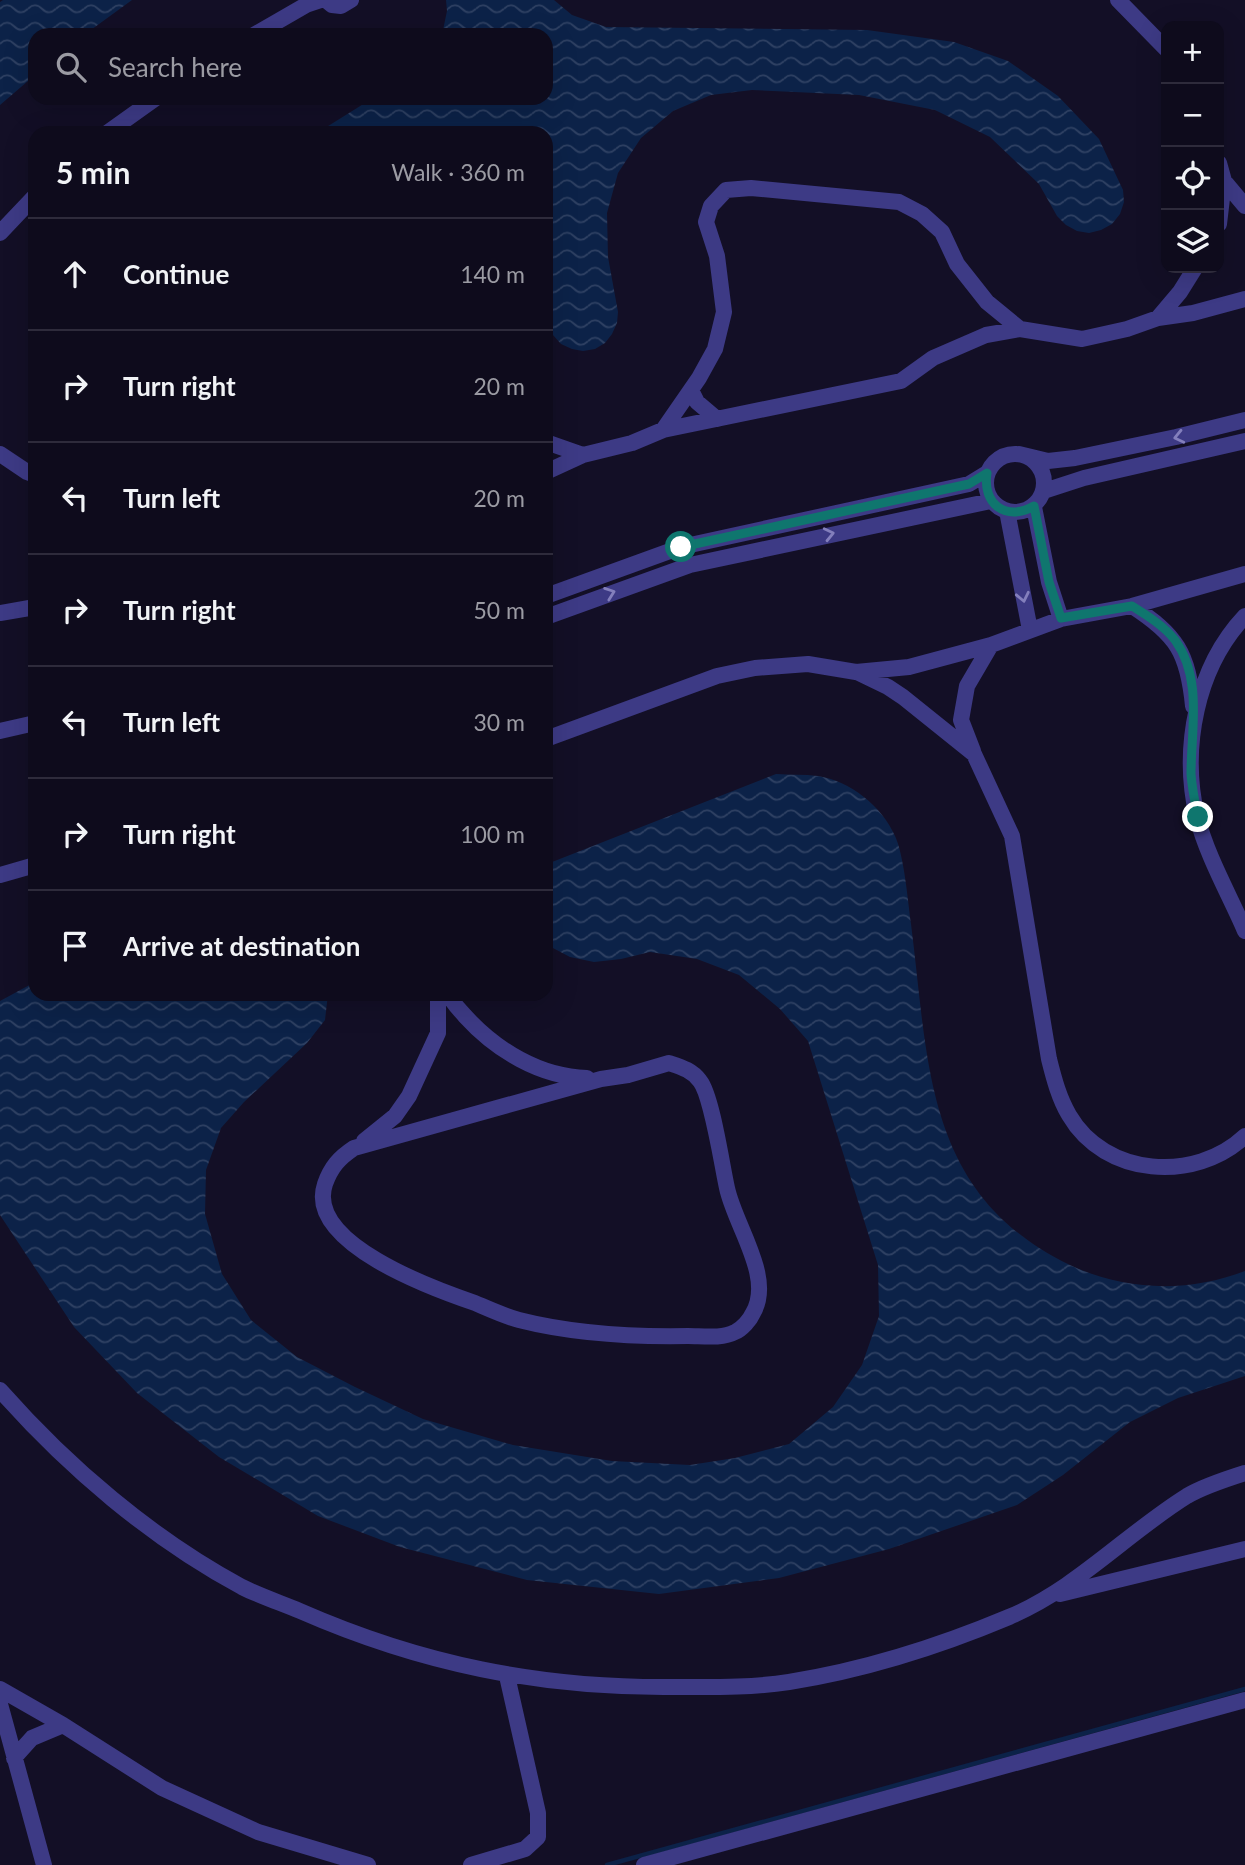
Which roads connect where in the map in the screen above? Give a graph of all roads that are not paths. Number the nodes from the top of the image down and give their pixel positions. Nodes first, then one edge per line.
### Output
1 (321, 0) edge
2 (326, 0) edge
3 (351, 0) edge
4 (1118, 0) edge
5 (266, 28) edge
6 (1161, 44) edge
7 (146, 105) edge
8 (117, 126) edge
9 (1224, 181) edge
10 (28, 203) edge
11 (1245, 206) edge
12 (0, 233) edge
13 (1192, 273) edge
14 (1245, 299) edge
15 (1158, 318) junction
16 (1020, 328) junction
17 (691, 390) junction
18 (717, 419) junction
19 (1245, 420) edge
20 (663, 430) junction
21 (1245, 441) edge
22 (553, 444) edge
23 (0, 454) edge
24 (1020, 454) junction
25 (583, 455) junction
26 (553, 469) edge
27 (28, 472) edge
28 (987, 473) junction
29 (1044, 491) junction
30 (991, 500) junction
31 (1034, 506) junction
32 (1007, 511) junction
33 (1245, 574) edge
34 (553, 593) edge
35 (1132, 606) junction
36 (28, 608) edge
37 (0, 613) edge
38 (553, 614) edge
39 (1245, 616) edge
40 (1061, 618) junction
41 (1030, 630) junction
42 (991, 645) junction
43 (856, 672) junction
44 (1195, 722) junction
45 (28, 725) edge
46 (0, 731) edge
47 (553, 736) edge
48 (974, 754) junction
49 (28, 867) edge
50 (0, 875) edge
51 (1245, 931) edge
52 (438, 1001) edge
53 (452, 1001) edge
54 (601, 1079) junction
55 (1245, 1136) edge
56 (354, 1148) junction
57 (0, 1391) edge
58 (1245, 1473) edge
59 (1245, 1549) edge
60 (1051, 1596) junction
61 (507, 1676) junction
62 (0, 1689) edge
63 (1245, 1700) edge
64 (0, 1704) edge
65 (63, 1725) junction
66 (14, 1758) junction
67 (44, 1865) edge
68 (368, 1865) edge
69 (471, 1865) edge
70 (645, 1865) edge

1 - 5 street
2 - 3 street
4 - 6 street
7 - 8 street
9 - 11 street
10 - 12 street
13 - 15 street
14 - 15 street
15 - 16 street
16 - 17 street
16 - 18 street
17 - 18 street
17 - 20 street
18 - 20 street
19 -> 24 street
20 - 25 street
21 - 29 street
22 - 25 street
23 - 27 street
24 - 28 street
24 - 29 street
25 - 26 street
28 - 30 street
28 - 34 street
29 - 31 street
30 - 32 street
38 -> 30 street
31 - 32 street
31 - 40 street
32 -> 41 street
33 - 35 street
35 - 40 street
35 - 44 street
36 - 37 street
39 - 44 street
40 - 41 street
41 - 42 street
42 - 43 street
42 - 48 street
43 - 47 street
43 - 48 street
44 - 51 street
45 - 46 street
48 - 55 street
49 - 50 street
52 - 56 street
53 - 54 street
54 - 56 street
54 - 56 street
57 - 61 street
58 - 60 street
59 - 60 street
60 - 61 street
61 - 69 street
62 - 65 street
63 - 70 street
64 - 66 street
65 - 66 street
65 - 68 street
66 - 67 street

